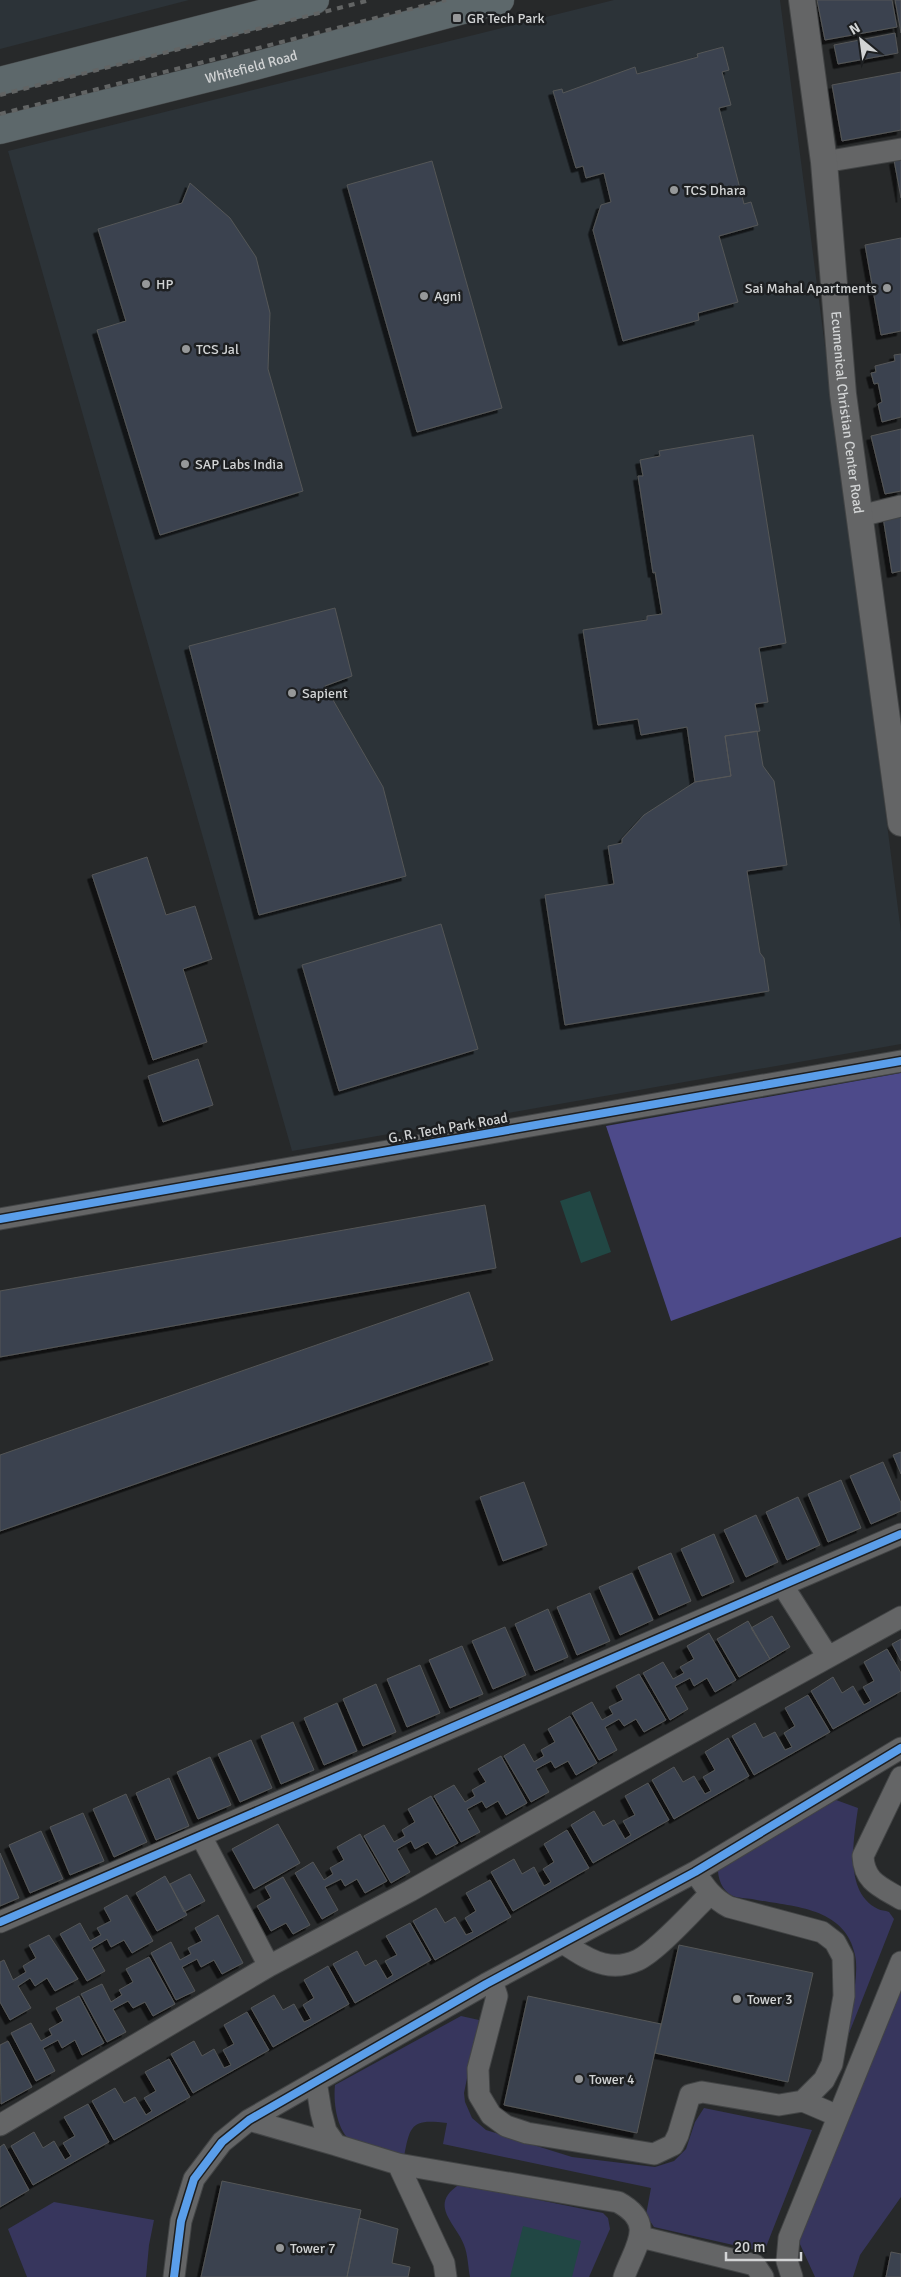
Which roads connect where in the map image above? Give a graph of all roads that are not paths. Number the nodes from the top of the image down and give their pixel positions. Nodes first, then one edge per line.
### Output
1 (315, 0) edge
2 (500, 0) edge
3 (802, 0) edge
4 (0, 81) edge
5 (0, 130) edge
6 (901, 149) edge
7 (824, 162) junction
8 (901, 506) edge
9 (860, 516) junction
10 (901, 823) edge
11 (901, 1062) edge
12 (0, 1219) edge
13 (901, 1534) edge
14 (783, 1586) junction
15 (901, 1617) edge
16 (828, 1657) junction
17 (901, 1748) edge
18 (901, 1777) edge
19 (202, 1836) junction
20 (695, 1872) junction
21 (710, 1894) junction
22 (901, 1899) edge
23 (0, 1922) edge
24 (562, 1943) junction
25 (901, 1962) edge
26 (269, 1966) junction
27 (492, 1981) junction
28 (316, 2081) junction
29 (803, 2101) junction
30 (838, 2116) junction
31 (249, 2120) junction
32 (0, 2125) edge
33 (336, 2145) junction
34 (398, 2164) junction
35 (641, 2237) junction
36 (174, 2277) edge
37 (446, 2277) edge
38 (624, 2277) edge
39 (763, 2277) edge
40 (792, 2277) edge

1 - 4 main road
2 - 5 main road, Whitefield Road
3 - 7 street, Ecumenical Christian Center Road
6 - 7 street
7 - 9 street, Ecumenical Christian Center Road
8 - 9 street
9 - 10 street, Ecumenical Christian Center Road
11 - 12 street, G. R. Tech Park Road
13 - 14 street
14 - 16 street
14 - 19 street
15 - 16 street
16 - 26 street
17 - 20 street
18 - 22 street
19 - 23 street
19 - 26 street
20 - 21 street
20 - 24 street
21 - 24 street
21 - 29 street
24 - 27 street
25 - 30 street
26 - 32 street
27 - 28 street
27 - 29 street
28 - 31 street
28 - 33 street
29 - 30 street
30 - 40 street
31 - 33 street
31 - 36 street
33 - 34 street
34 - 35 street
34 - 37 street
35 - 38 street
35 - 39 street

